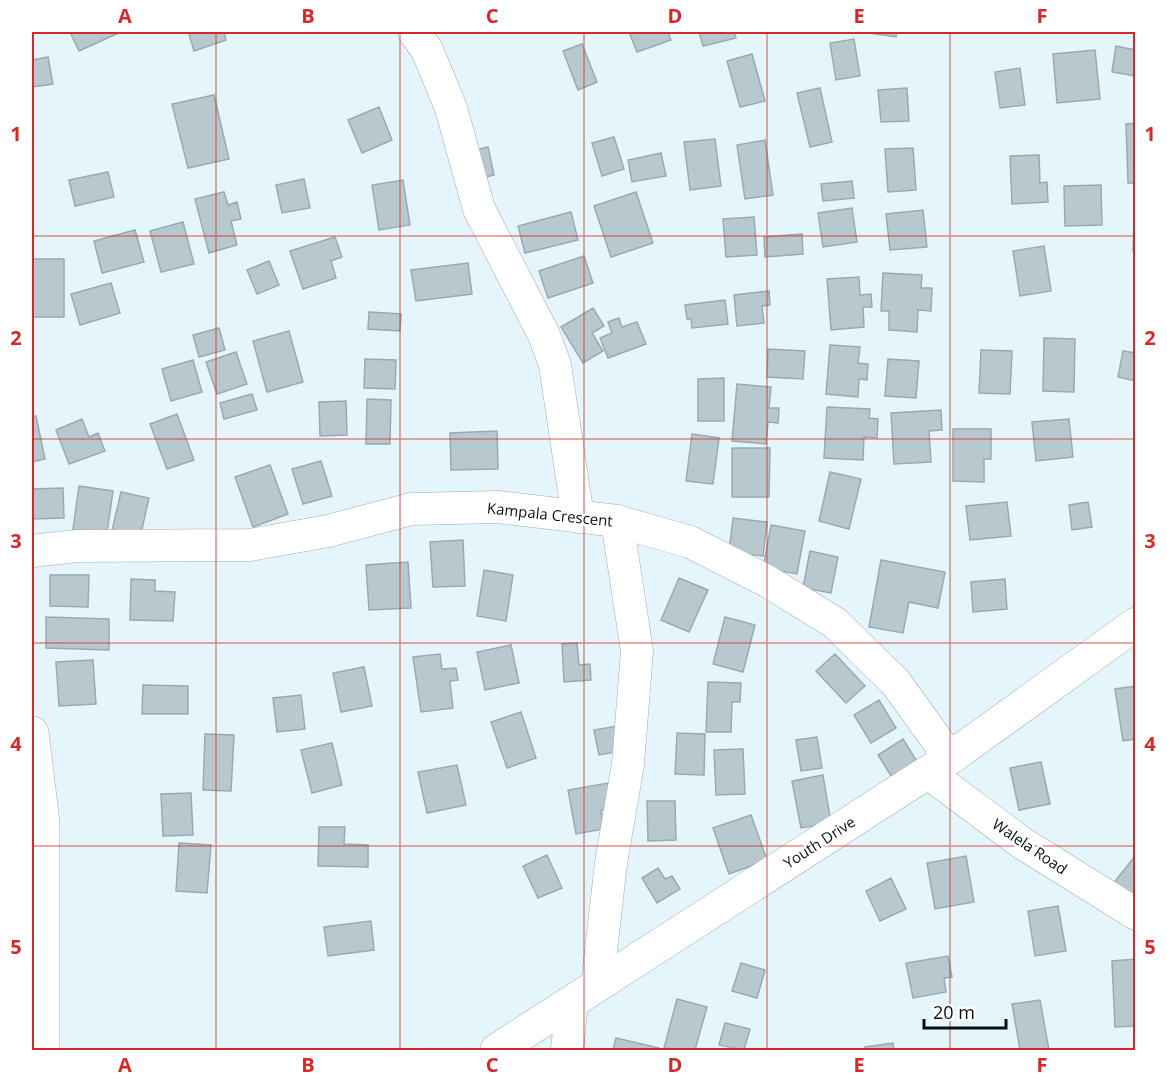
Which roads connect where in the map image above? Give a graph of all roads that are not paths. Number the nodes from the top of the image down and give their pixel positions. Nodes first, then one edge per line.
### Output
1 (414, 32) edge
2 (578, 517) junction
3 (617, 521) junction
4 (32, 551) edge
5 (1136, 624) edge
6 (32, 733) edge
7 (939, 765) junction
8 (1136, 914) edge
9 (584, 994) junction
10 (43, 1050) edge
11 (497, 1050) edge
12 (567, 1050) edge

1 - 2 street
2 - 3 street, Kampala Crescent
2 - 4 street, Kampala Crescent
3 - 7 street, Kampala Crescent
3 - 9 street
5 - 7 street, Youth Drive
6 - 10 street
7 - 8 street, Walela Road
7 - 9 street, Youth Drive
9 - 11 street, Youth Drive
9 - 12 street

